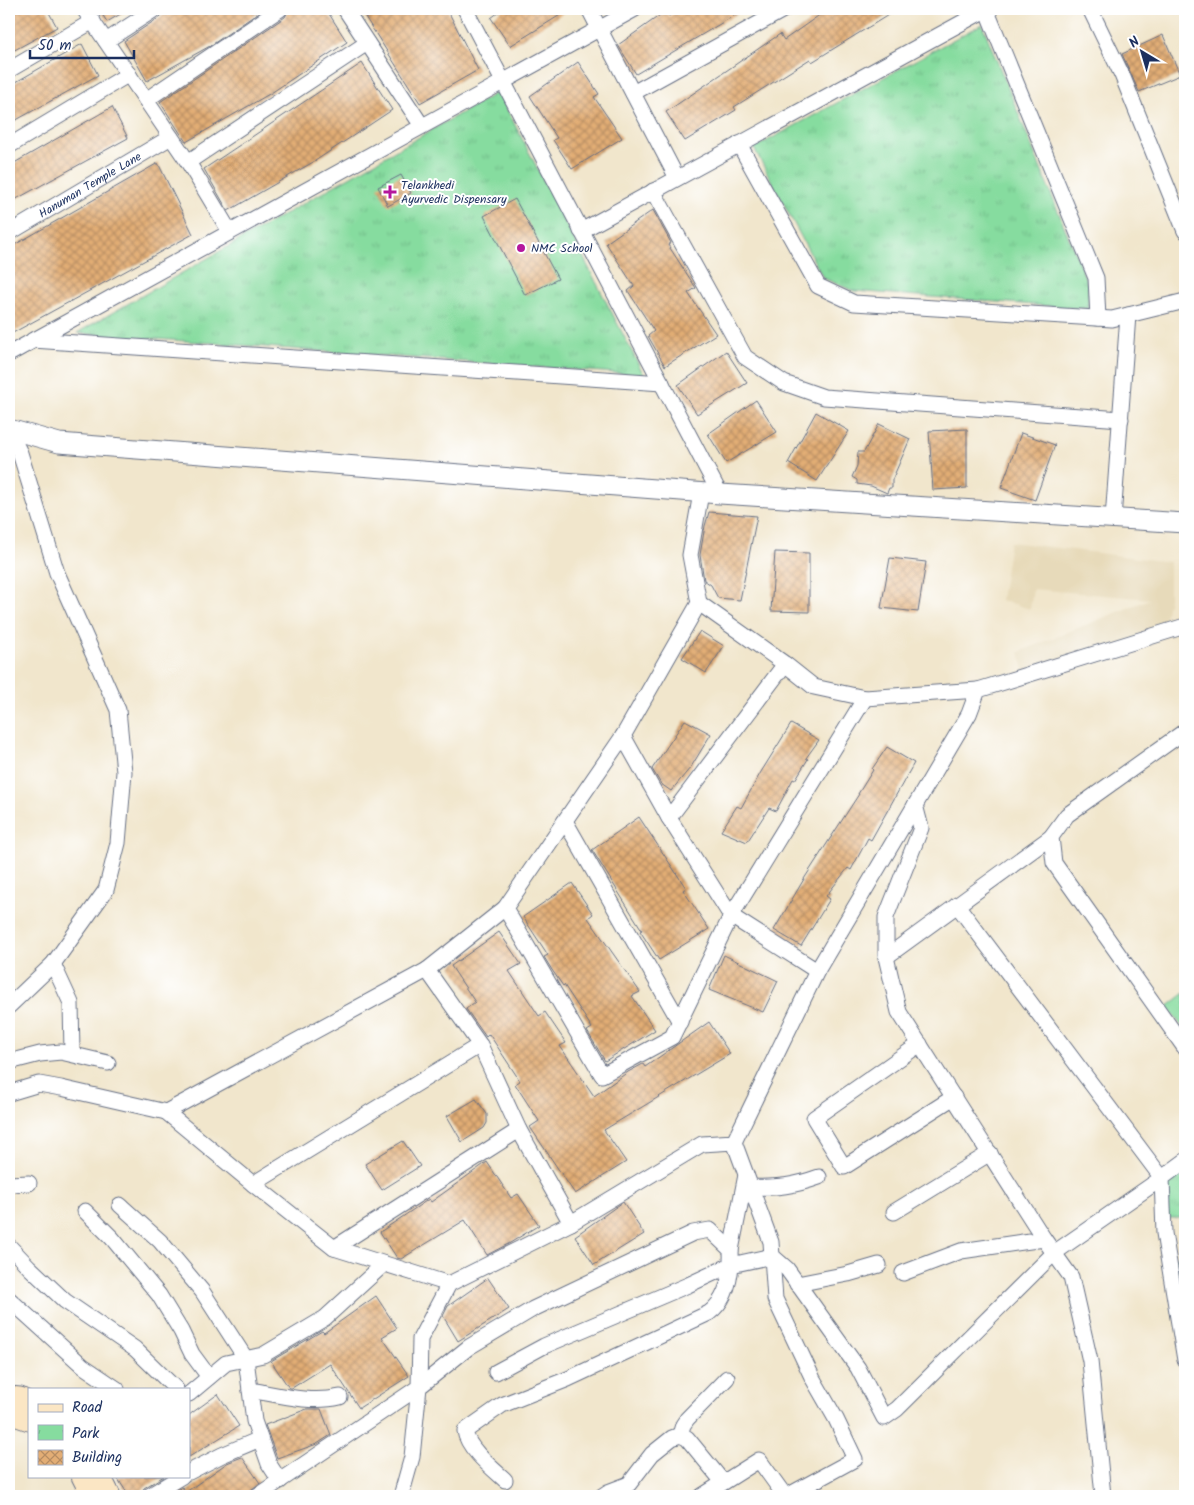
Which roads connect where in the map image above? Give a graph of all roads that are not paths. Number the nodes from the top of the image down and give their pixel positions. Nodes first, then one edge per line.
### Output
1 (155, 9) edge
2 (280, 9) edge
3 (345, 9) edge
4 (465, 9) edge
5 (589, 9) edge
6 (635, 9) edge
7 (785, 9) edge
8 (987, 9) edge
9 (1090, 9) edge
10 (88, 15) edge
11 (599, 29) junction
12 (106, 41) junction
13 (368, 43) junction
14 (9, 70) edge
15 (129, 74) junction
16 (502, 82) junction
17 (633, 93) junction
18 (146, 100) junction
19 (422, 126) junction
20 (172, 138) junction
21 (739, 144) junction
22 (9, 146) edge
23 (188, 162) junction
24 (677, 178) junction
25 (653, 191) junction
26 (581, 231) junction
27 (1185, 231) edge
28 (230, 232) junction
29 (9, 233) edge
30 (1185, 301) edge
31 (1128, 315) junction
32 (1098, 318) junction
33 (33, 340) junction
34 (9, 354) edge
35 (662, 384) junction
36 (1121, 419) junction
37 (9, 429) edge
38 (701, 493) junction
39 (720, 494) junction
40 (1114, 519) junction
41 (1185, 523) edge
42 (698, 603) junction
43 (1185, 626) edge
44 (784, 664) junction
45 (978, 690) junction
46 (865, 698) junction
47 (1185, 731) edge
48 (622, 736) junction
49 (915, 805) junction
50 (669, 818) junction
51 (564, 821) junction
52 (1051, 837) junction
53 (958, 905) junction
54 (505, 908) junction
55 (731, 916) junction
56 (886, 957) junction
57 (54, 964) junction
58 (427, 970) junction
59 (817, 971) junction
60 (9, 1006) edge
61 (680, 1022) junction
62 (920, 1044) junction
63 (480, 1045) junction
64 (1185, 1048) edge
65 (72, 1054) junction
66 (9, 1062) edge
67 (108, 1063) dead end
68 (9, 1093) edge
69 (954, 1096) junction
70 (166, 1112) junction
71 (519, 1130) junction
72 (734, 1142) junction
73 (990, 1153) junction
74 (1185, 1161) edge
75 (819, 1177) dead end
76 (1162, 1178) junction
77 (748, 1181) junction
78 (29, 1183) dead end
79 (9, 1184) edge
80 (253, 1184) junction
81 (120, 1205) dead end
82 (85, 1211) dead end
83 (894, 1212) dead end
84 (571, 1223) junction
85 (1044, 1239) junction
86 (9, 1246) edge
87 (334, 1248) junction
88 (1054, 1253) junction
89 (772, 1256) junction
90 (731, 1257) junction
91 (384, 1264) junction
92 (878, 1265) dead end
93 (903, 1274) dead end
94 (449, 1284) junction
95 (798, 1284) junction
96 (9, 1299) edge
97 (246, 1359) junction
98 (1185, 1360) edge
99 (496, 1372) dead end
100 (209, 1377) junction
101 (727, 1378) dead end
102 (419, 1387) junction
103 (116, 1388) edge
104 (175, 1388) edge
105 (250, 1390) junction
106 (190, 1393) edge
107 (9, 1397) edge
108 (340, 1397) dead end
109 (28, 1402) edge
110 (9, 1413) edge
111 (28, 1420) edge
112 (680, 1435) junction
113 (260, 1439) junction
114 (190, 1471) edge
115 (83, 1478) edge
116 (101, 1478) edge
117 (179, 1478) edge
118 (505, 1480) dead end
119 (280, 1481) junction
120 (723, 1482) junction
121 (92, 1496) edge
122 (110, 1496) edge
123 (149, 1496) edge
124 (257, 1496) edge
125 (401, 1496) edge
126 (602, 1496) edge
127 (702, 1496) edge
128 (786, 1496) edge
129 (1103, 1496) edge

1 - 12 street
2 - 18 street
3 - 13 street
4 - 16 street
5 - 11 street
6 - 11 street
7 - 17 street
8 - 21 street
8 - 32 street
9 - 27 street
10 - 12 street
10 - 14 street
11 - 16 street
11 - 17 street
12 - 15 street
13 - 19 street
13 - 23 street
15 - 18 street
15 - 22 street
16 - 19 street
16 - 26 street
17 - 24 street
18 - 20 street
19 - 28 street
20 - 23 street
20 - 29 street, Hanuman Temple Lane
21 - 24 street
21 - 32 street
23 - 28 street
24 - 25 street
25 - 26 street
25 - 36 street
26 - 35 street
28 - 33 street
30 - 31 street
31 - 32 street
31 - 36 street
33 - 34 street
33 - 35 street
35 - 39 street
36 - 40 street
37 - 38 street
37 - 57 street
38 - 39 street
38 - 42 street
39 - 40 street
40 - 41 street
42 - 44 street
42 - 48 street
43 - 45 street
44 - 46 street
44 - 50 street
45 - 46 street
45 - 49 street
46 - 55 street
47 - 52 street
48 - 50 street
48 - 51 street
49 - 56 street
49 - 59 street
50 - 55 street
51 - 54 street
51 - 61 street
52 - 53 street
52 - 64 street
53 - 56 street
53 - 76 street
54 - 58 street
54 - 61 street
55 - 59 street
55 - 61 street
56 - 62 street
57 - 60 street
57 - 65 street
58 - 63 street
58 - 70 street
59 - 72 street
62 - 69 street
62 - 69 street
63 - 71 street
63 - 80 street
65 - 66 street
65 - 67 street
68 - 70 street
69 - 73 street
70 - 80 street
71 - 84 street
71 - 87 street
72 - 77 street
72 - 84 street
73 - 83 street
73 - 85 street
74 - 76 street
75 - 77 street
76 - 88 street
76 - 98 street
77 - 89 street
77 - 90 street
78 - 79 street
80 - 87 street
81 - 97 street
82 - 100 street
84 - 94 street
85 - 88 street
85 - 93 street
86 - 104 street
87 - 91 street
88 - 95 street
88 - 129 street
89 - 90 street
89 - 95 street
89 - 128 street
90 - 99 street
90 - 102 street
90 - 118 street
91 - 94 street
91 - 97 street
92 - 95 street
94 - 102 street
96 - 103 street
97 - 100 street
97 - 105 street
100 - 106 street
101 - 112 street
102 - 119 street
102 - 125 street
105 - 108 street
105 - 113 street
107 - 109 main road
110 - 111 main road
112 - 120 street
112 - 126 street
113 - 114 street
113 - 119 street
115 - 121 main road
116 - 122 main road
117 - 123 street
119 - 124 street
120 - 127 street
120 - 128 street

